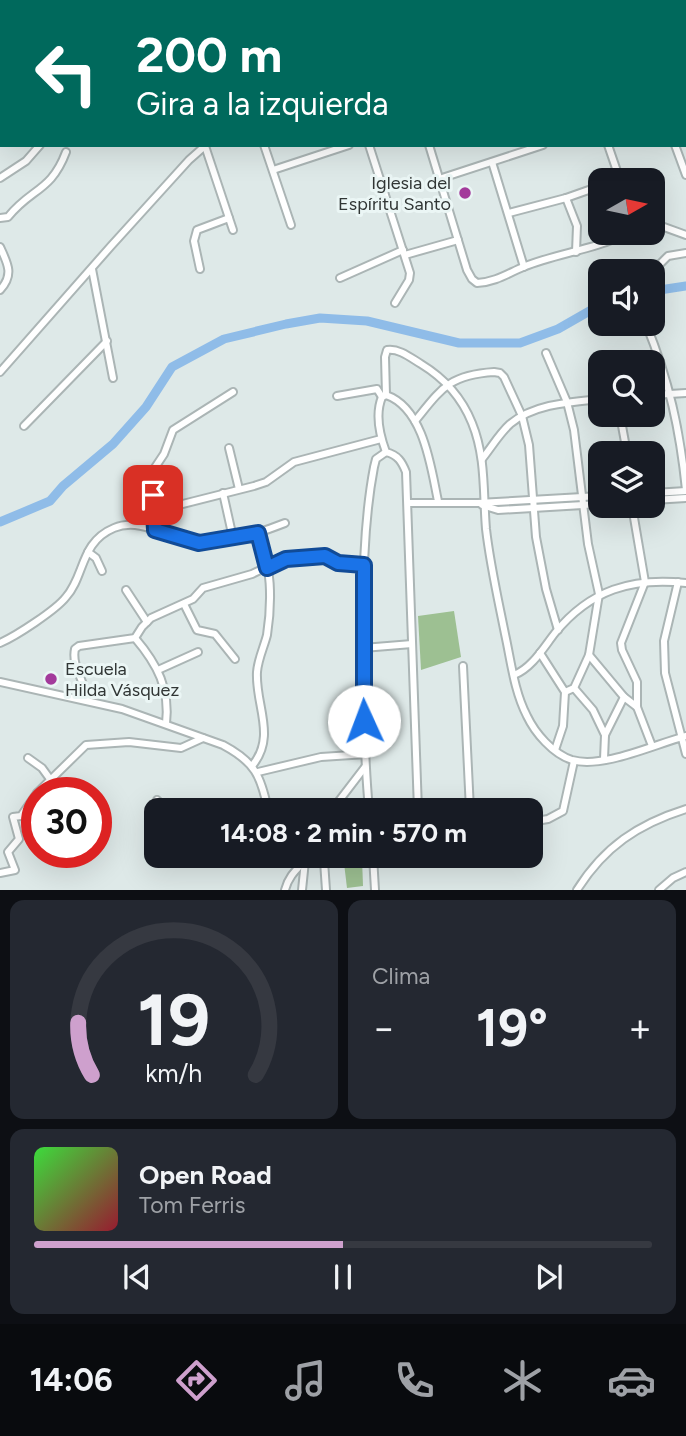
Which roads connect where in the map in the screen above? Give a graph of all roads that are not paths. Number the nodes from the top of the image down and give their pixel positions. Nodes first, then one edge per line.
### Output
1 (38, 147) edge
2 (205, 147) edge
3 (206, 147) edge
4 (265, 147) edge
5 (343, 147) edge
6 (370, 147) edge
7 (430, 147) edge
8 (537, 147) edge
9 (609, 147) edge
10 (676, 147) edge
11 (66, 152) dead end
12 (492, 162) junction
13 (615, 168) edge
14 (273, 170) junction
15 (686, 175) edge
16 (0, 178) edge
17 (439, 179) junction
18 (588, 190) edge
19 (566, 198) junction
20 (509, 213) junction
21 (0, 218) edge
22 (229, 218) junction
23 (291, 225) dead end
24 (665, 227) edge
25 (233, 230) dead end
26 (686, 235) edge
27 (458, 240) junction
28 (601, 245) edge
29 (0, 247) edge
30 (576, 252) junction
31 (404, 253) junction
32 (686, 253) edge
33 (665, 259) edge
34 (524, 267) junction
35 (92, 269) junction
36 (200, 269) dead end
37 (340, 278) dead end
38 (0, 290) edge
39 (395, 303) dead end
40 (651, 336) edge
41 (107, 341) junction
42 (546, 353) dead end
43 (0, 356) edge
44 (8, 361) junction
45 (0, 372) edge
46 (113, 378) dead end
47 (447, 384) junction
48 (233, 392) dead end
49 (665, 393) edge
50 (671, 393) junction
51 (686, 393) edge
52 (337, 396) dead end
53 (384, 396) junction
54 (588, 400) edge
55 (567, 402) junction
56 (522, 416) junction
57 (415, 421) junction
58 (24, 426) dead end
59 (381, 439) junction
60 (229, 448) dead end
61 (386, 452) junction
62 (482, 459) junction
63 (239, 489) junction
64 (686, 490) edge
65 (665, 492) edge
66 (223, 493) junction
67 (582, 497) junction
68 (588, 497) edge
69 (686, 498) edge
70 (665, 499) edge
71 (533, 500) junction
72 (438, 501) junction
73 (408, 503) junction
74 (482, 504) junction
75 (588, 505) edge
76 (583, 506) junction
77 (534, 509) junction
78 (155, 511) junction
79 (634, 518) edge
80 (285, 523) dead end
81 (155, 530) junction
82 (258, 533) junction
83 (233, 538) junction
84 (88, 552) junction
85 (364, 565) junction
86 (267, 568) junction
87 (102, 571) dead end
88 (645, 582) junction
89 (682, 582) edge
90 (127, 590) dead end
91 (599, 594) junction
92 (184, 604) junction
93 (147, 622) junction
94 (558, 630) junction
95 (135, 638) junction
96 (0, 643) edge
97 (412, 644) junction
98 (363, 648) junction
99 (198, 652) dead end
100 (540, 653) junction
101 (589, 655) junction
102 (235, 659) dead end
103 (463, 666) dead end
104 (158, 670) junction
105 (514, 675) junction
106 (0, 682) edge
107 (574, 688) junction
108 (565, 692) junction
109 (624, 697) junction
110 (87, 700) junction
111 (637, 707) junction
112 (166, 724) junction
113 (605, 735) junction
114 (684, 737) edge
115 (203, 738) junction
116 (652, 747) junction
117 (555, 750) junction
118 (367, 754) junction
119 (686, 754) edge
120 (28, 758) dead end
121 (604, 759) junction
122 (574, 761) junction
123 (253, 766) junction
124 (365, 767) junction
125 (258, 772) junction
126 (49, 777) edge
127 (52, 777) edge
128 (265, 798) edge
129 (341, 798) edge
130 (368, 798) edge
131 (418, 798) edge
132 (469, 798) edge
133 (686, 809) edge
134 (21, 816) edge
135 (543, 820) edge
136 (295, 868) edge
137 (305, 868) edge
138 (324, 868) edge
139 (374, 868) edge
140 (686, 872) edge
141 (0, 873) edge
142 (285, 890) edge
143 (302, 890) edge
144 (326, 890) edge
145 (375, 890) edge
146 (578, 890) edge
147 (659, 890) edge

1 - 16 street
2 - 35 street
3 - 22 street
4 - 14 street
5 - 14 street
6 - 31 street
7 - 17 street
8 - 12 street
9 - 13 street
10 - 15 street
11 - 21 street
12 - 17 street
12 - 20 street
14 - 23 street
17 - 27 street
18 - 19 street
19 - 20 street
19 - 30 street
20 - 34 street
22 - 25 street
22 - 36 street
24 - 26 street
27 - 31 street
27 - 34 street
28 - 30 street
29 - 38 street
30 - 34 street
31 - 37 street
31 - 39 street
32 - 33 street
35 - 41 street
35 - 44 street
40 - 50 street
41 - 46 street
41 - 58 street
42 - 55 street
43 - 44 street
44 - 45 street
47 - 53 street
47 - 56 street
47 - 57 street
47 - 62 street
48 - 78 street
49 - 50 street
50 - 51 street
50 - 64 street
52 - 53 street
53 - 57 street
53 - 59 street
54 - 55 street
55 - 56 street
55 - 67 street
56 - 62 street
56 - 71 street
57 - 72 street
59 - 61 street
59 - 63 street
60 - 63 street
61 - 73 street
61 - 85 street
62 - 74 street
63 - 66 street
64 - 65 street
66 - 78 street
66 - 83 street
67 - 68 street
67 - 71 street
67 - 76 street
69 - 70 street
71 - 74 street
71 - 77 street
72 - 73 street
72 - 74 street
73 - 97 street
74 - 77 street
74 - 105 street
75 - 76 street
76 - 77 street
76 - 91 street
77 - 94 street
78 - 81 street
79 - 88 street
80 - 82 street
81 - 83 street
81 - 84 street
82 - 83 street
82 - 86 street
84 - 87 street
84 - 96 street
85 - 86 street
85 - 98 street
86 - 92 street
86 - 123 street
88 - 89 street
88 - 91 street
88 - 111 street
89 - 114 street
90 - 93 street
91 - 94 street
91 - 101 street
92 - 93 street
92 - 102 street
93 - 95 street
94 - 100 street
95 - 104 street
95 - 110 street
97 - 98 street
97 - 131 street
98 - 118 street
99 - 104 street
100 - 105 street
100 - 108 street
101 - 107 street
101 - 109 street
103 - 132 street
104 - 112 street
105 - 117 street
106 - 110 street
107 - 108 street
107 - 113 street
108 - 117 street
109 - 111 street
109 - 113 street
110 - 112 street
111 - 116 street
112 - 115 street
113 - 121 street
114 - 116 street
114 - 119 street
115 - 123 street
115 - 127 street
116 - 121 street
117 - 122 street
118 - 124 street
118 - 125 street
120 - 126 street
121 - 122 street
122 - 135 street
123 - 125 street
124 - 129 street
124 - 130 street
125 - 128 street
133 - 146 street
134 - 141 street
136 - 142 street
137 - 143 street
138 - 144 street
139 - 145 street
140 - 147 street

